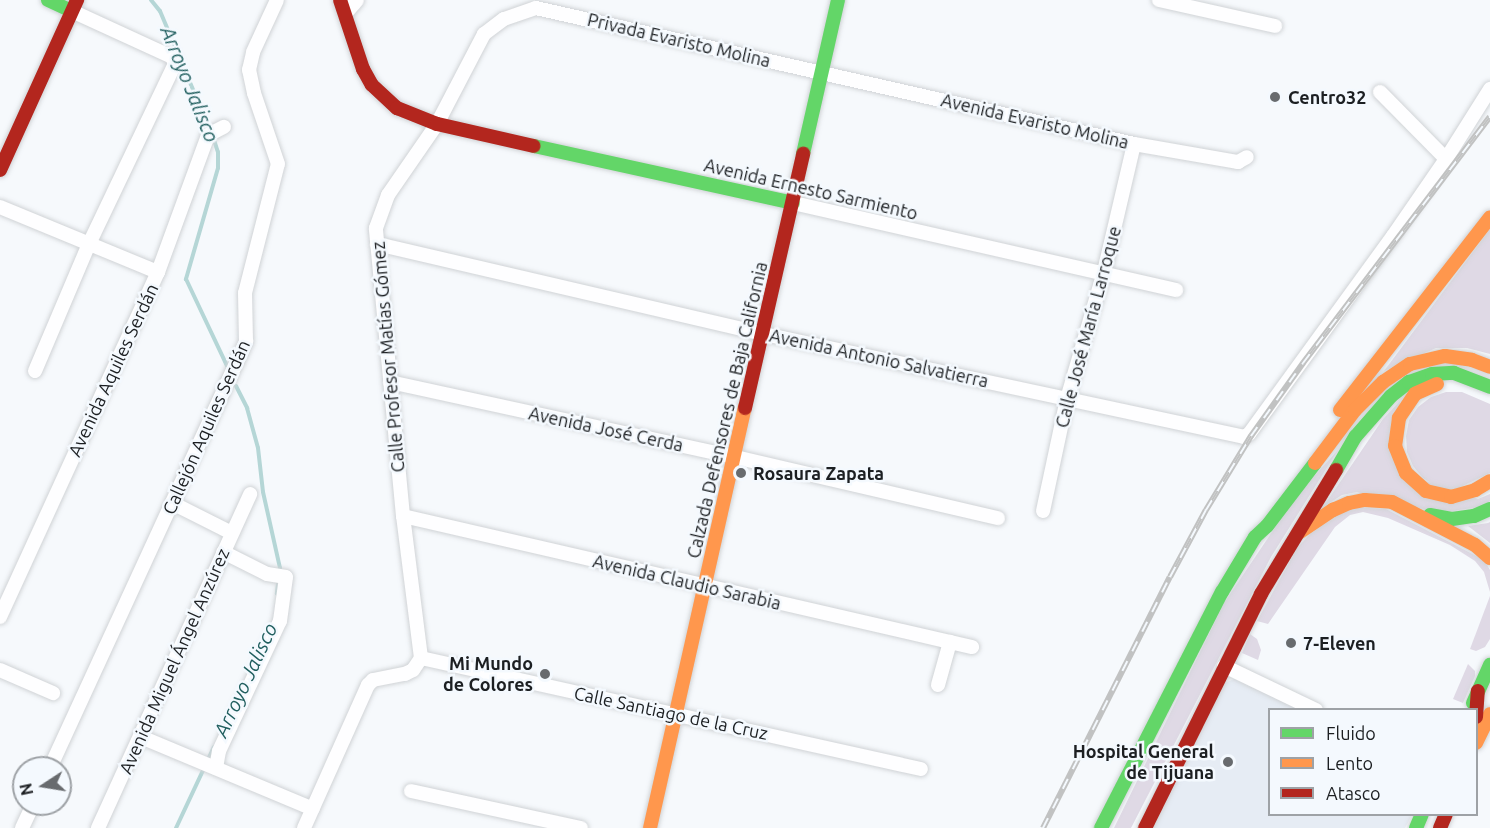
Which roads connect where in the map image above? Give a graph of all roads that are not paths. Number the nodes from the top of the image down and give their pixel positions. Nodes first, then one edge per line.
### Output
1 (48, 0) edge
2 (277, 0) edge
3 (340, 0) edge
4 (357, 0) edge
5 (838, 0) edge
6 (1159, 0) edge
7 (75, 5) edge
8 (536, 8) joint
9 (345, 14) junction
10 (1275, 26) dead end
11 (823, 72) junction
12 (1490, 89) edge
13 (1380, 92) dead end
14 (437, 124) junction
15 (216, 131) dead end
16 (1134, 144) junction
17 (1247, 157) dead end
18 (1446, 159) junction
19 (0, 170) edge
20 (793, 204) junction
21 (0, 207) edge
22 (1490, 217) edge
23 (89, 244) junction
24 (377, 244) junction
25 (158, 272) junction
26 (1104, 272) junction
27 (1176, 290) dead end
28 (764, 334) junction
29 (1488, 366) edge
30 (35, 371) dead end
31 (390, 382) junction
32 (1485, 385) edge
33 (1068, 399) junction
34 (735, 457) junction
35 (1490, 481) edge
36 (250, 494) dead end
37 (172, 503) junction
38 (1490, 509) edge
39 (1043, 511) dead end
40 (1418, 513) junction
41 (403, 516) junction
42 (998, 518) dead end
43 (232, 533) junction
44 (1295, 535) junction
45 (1256, 537) junction
46 (223, 552) junction
47 (1490, 558) edge
48 (705, 586) junction
49 (0, 617) edge
50 (950, 642) junction
51 (972, 647) dead end
52 (421, 658) junction
53 (1490, 665) edge
54 (1224, 666) junction
55 (0, 670) edge
56 (938, 685) dead end
57 (1478, 691) junction
58 (53, 693) dead end
59 (1312, 708) edge
60 (1471, 708) edge
61 (1477, 708) edge
62 (676, 714) junction
63 (1490, 714) edge
64 (141, 737) junction
65 (1478, 739) edge
66 (56, 756) edge
67 (214, 768) junction
68 (921, 769) dead end
69 (411, 791) dead end
70 (313, 809) junction
71 (98, 828) edge
72 (304, 828) edge
73 (581, 828) edge
74 (650, 828) edge
75 (1101, 828) edge
76 (1145, 828) edge

1 - 7 main road
2 - 37 street, Callejón Aquiles Serdán
3 - 9 main road, Avenida Ernesto Sarmiento
4 - 9 street
5 - 11 main road, Calzada Defensores de Baja California
6 - 10 street
7 - 19 main road
7 - 23 street
8 - 11 street, Privada Evaristo Molina
8 - 14 street, Calle Profesor Matías Gómez
9 - 14 main road, Avenida Ernesto Sarmiento
11 - 16 street, Avenida Evaristo Molina
11 - 20 main road, Calzada Defensores de Baja California
12 - 18 street
13 - 18 street
14 - 20 main road, Avenida Ernesto Sarmiento
14 - 24 street, Calle Profesor Matías Gómez
15 - 25 street, Avenida Aquiles Serdán
16 - 17 street, Avenida Evaristo Molina
16 - 26 street, Calle José María Larroque
18 - 33 street, Avenida Antonio Salvatierra
20 - 26 street, Avenida Ernesto Sarmiento
20 - 28 main road, Calzada Defensores de Baja California
21 - 23 street
22 - 45 main road
23 - 25 street
23 - 30 street
24 - 28 street, Avenida Antonio Salvatierra
24 - 31 street, Calle Profesor Matías Gómez
25 - 49 street, Avenida Aquiles Serdán
26 - 27 street, Avenida Ernesto Sarmiento
26 - 33 street, Calle José María Larroque
28 - 33 street, Avenida Antonio Salvatierra
28 - 34 main road, Calzada Defensores de Baja California
29 - 45 main road
31 - 34 street, Avenida José Cerda
31 - 41 street, Calle Profesor Matías Gómez
32 - 35 main road
32 - 44 main road
33 - 39 street, Calle José María Larroque
34 - 42 street, Avenida José Cerda
34 - 48 main road, Calzada Defensores de Baja California
36 - 43 street, Avenida Miguel Ángel Anzúrez
37 - 43 street
37 - 66 street, Callejón Aquiles Serdán
38 - 40 main road
40 - 44 main road
40 - 47 main road
41 - 48 street, Avenida Claudio Sarabia
41 - 52 street, Calle Profesor Matías Gómez
43 - 46 street, Avenida Miguel Ángel Anzúrez
44 - 54 main road
45 - 75 main road
46 - 64 street, Avenida Miguel Ángel Anzúrez
46 - 67 street
48 - 50 street, Avenida Claudio Sarabia
48 - 62 main road, Calzada Defensores de Baja California
50 - 51 street, Avenida Claudio Sarabia
50 - 56 street
52 - 62 street, Calle Santiago de la Cruz
52 - 70 street
53 - 57 main road
54 - 59 street
54 - 76 main road
55 - 58 street
57 - 60 main road
57 - 61 main road
62 - 68 street, Calle Santiago de la Cruz
62 - 74 main road, Calzada Defensores de Baja California
63 - 65 main road
64 - 67 street
64 - 71 street, Avenida Miguel Ángel Anzúrez
67 - 70 street
69 - 73 street
70 - 72 street

